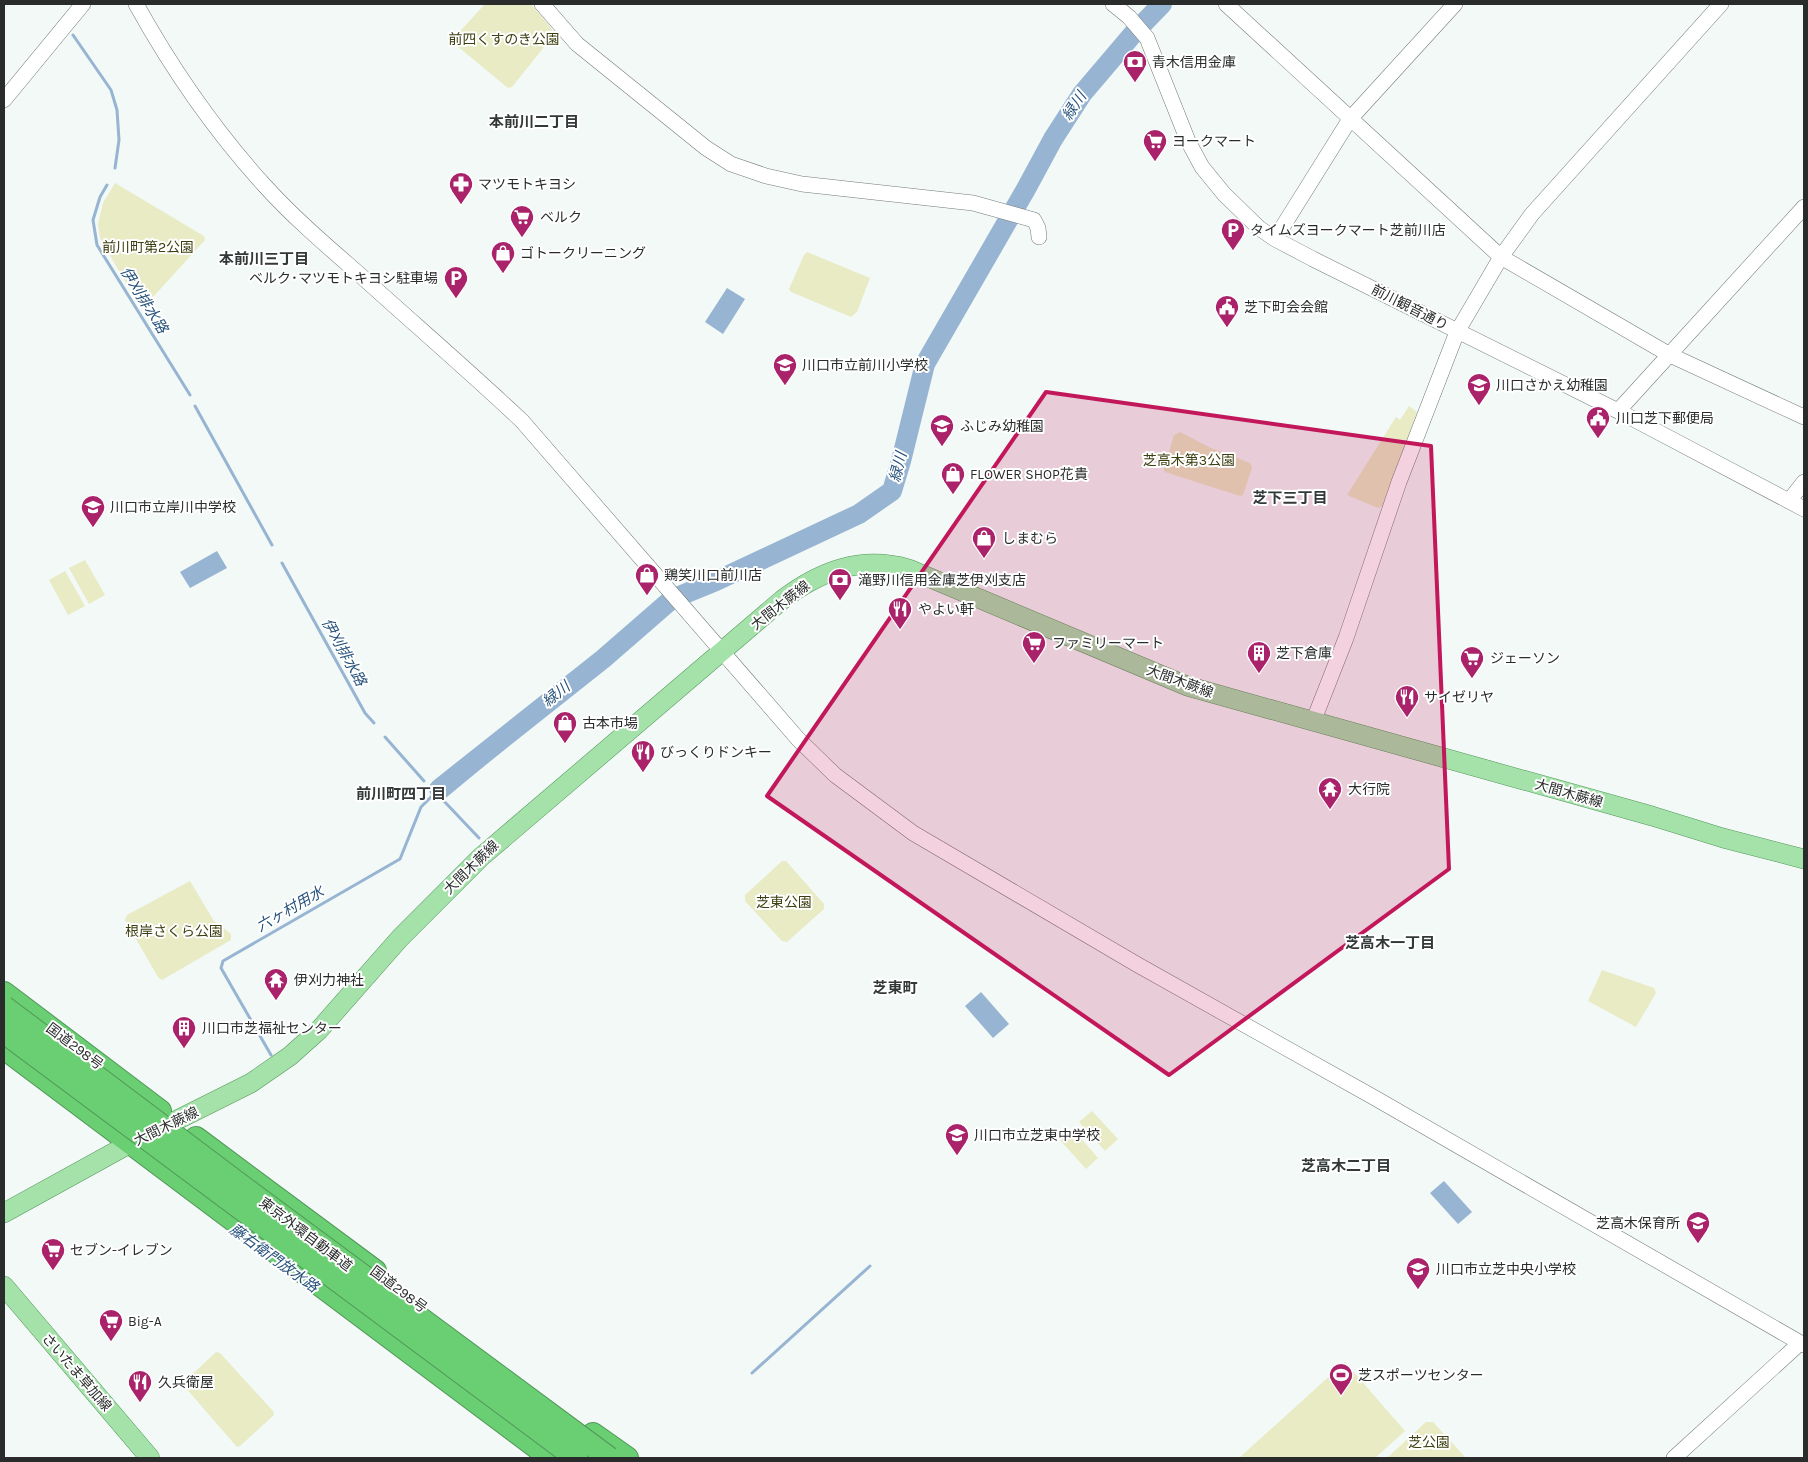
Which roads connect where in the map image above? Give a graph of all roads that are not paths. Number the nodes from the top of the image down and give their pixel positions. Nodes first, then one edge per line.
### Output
1 (83, 4) edge
2 (136, 4) edge
3 (542, 4) edge
4 (1113, 4) edge
5 (1226, 4) edge
6 (1455, 4) edge
7 (1721, 4) edge
8 (4, 100) edge
9 (1350, 119) junction
10 (1804, 207) edge
11 (1039, 237) dead end
12 (1275, 239) junction
13 (1502, 257) junction
14 (1457, 332) junction
15 (1670, 355) junction
16 (1618, 412) junction
17 (1804, 417) edge
18 (1804, 482) edge
19 (1789, 501) junction
20 (1804, 509) edge
21 (721, 652) junction
22 (1313, 722) junction
23 (1804, 859) edge
24 (4, 993) edge
25 (4, 1007) edge
26 (4, 1032) edge
27 (4, 1048) edge
28 (173, 1121) junction
29 (131, 1143) junction
30 (4, 1213) edge
31 (4, 1286) edge
32 (1802, 1344) edge
33 (150, 1458) edge
34 (551, 1458) edge
35 (576, 1458) edge
36 (609, 1458) edge
37 (627, 1458) edge
38 (1674, 1458) edge

1 - 8 street
2 - 21 street
3 - 11 street
4 - 12 street, 前川観音通り
5 - 9 street
6 - 9 street
7 - 13 street
9 - 12 street
9 - 13 street
10 - 15 street
12 - 14 street, 前川観音通り
13 - 14 street
13 - 15 street
14 - 16 street, 前川観音通り
14 - 22 street
15 - 16 street
15 - 17 street
16 - 19 street, 前川観音通り
18 - 19 street
19 - 20 street, 前川観音通り
21 - 22 main road, 大間木蕨線
21 - 28 main road, 大間木蕨線
21 - 32 street
22 - 23 main road, 大間木蕨線
24 - 28 highway, 国道298号
25 - 36 highway, 東京外環自動車道, bridge
26 - 35 highway, 東京外環自動車道, bridge
27 - 29 highway
28 - 29 main road, 大間木蕨線
28 - 37 highway, 国道298号
29 - 30 main road, 大間木蕨線
29 - 34 highway
31 - 33 main road, さいたま草加線
32 - 38 street

